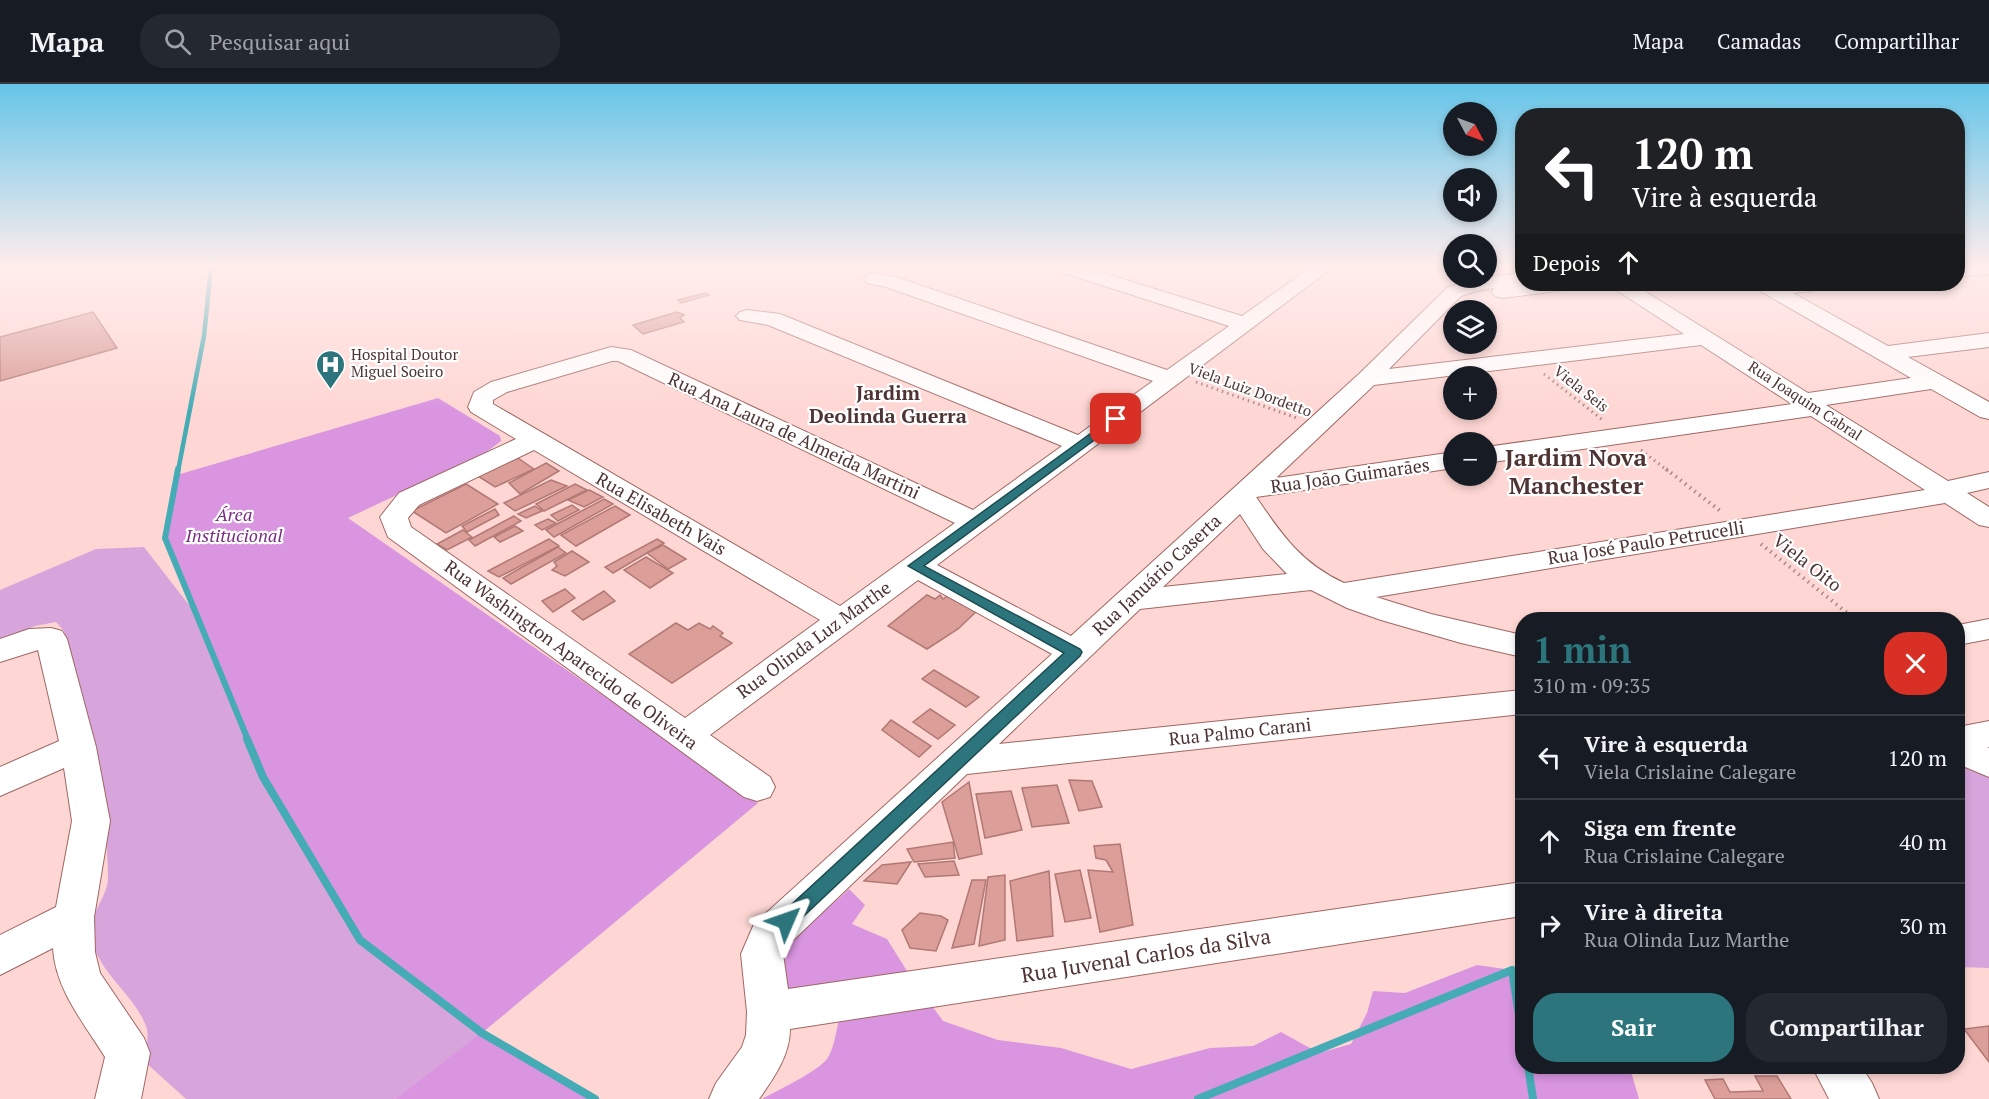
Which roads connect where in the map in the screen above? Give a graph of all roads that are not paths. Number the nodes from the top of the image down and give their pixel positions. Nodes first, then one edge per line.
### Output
1 (749, 315) edge
2 (991, 315) edge
3 (1218, 315) edge
4 (1255, 315) edge
5 (1432, 315) edge
6 (1669, 315) edge
7 (1818, 315) edge
8 (1245, 324) junction
9 (1705, 338) junction
10 (1989, 340) edge
11 (1884, 353) junction
12 (1173, 377) junction
13 (1367, 379) junction
14 (1935, 381) junction
15 (1811, 405) junction
16 (480, 407) joint
17 (1989, 412) edge
18 (534, 440) junction
19 (1081, 445) junction
20 (1497, 453) edge
21 (1443, 462) edge
22 (1989, 480) edge
23 (1947, 492) junction
24 (1244, 493) junction
25 (1989, 519) edge
26 (975, 522) junction
27 (915, 566) junction
28 (1329, 586) junction
29 (1130, 600) junction
30 (842, 620) junction
31 (1989, 629) edge
32 (1965, 634) edge
33 (1515, 644) edge
34 (0, 651) edge
35 (1074, 652) junction
36 (1515, 703) edge
37 (684, 736) junction
38 (1969, 742) edge
39 (78, 747) junction
40 (957, 762) junction
41 (1989, 763) edge
42 (0, 782) edge
43 (757, 788) dead end
44 (1515, 900) edge
45 (74, 917) junction
46 (0, 956) edge
47 (769, 1012) junction
48 (1839, 1074) edge
49 (739, 1090) edge
50 (118, 1099) edge
51 (1856, 1099) edge

1 - 19 street
2 - 12 street
3 - 8 street
4 - 8 street, Rua Olinda Luz Marthe
5 - 13 street, Rua Januário Caserta
6 - 9 street, Rua Joaquim Cabral
7 - 11 street
8 - 12 street, Rua Olinda Luz Marthe
9 - 13 street
9 - 15 street, Rua Joaquim Cabral
10 - 11 street
11 - 14 street
12 - 19 street, Rua Olinda Luz Marthe
13 - 24 street, Rua Januário Caserta
14 - 15 street
14 - 17 street
15 - 20 street
15 - 23 street, Rua Joaquim Cabral
16 - 18 street, Rua Elisabeth Vais
16 - 26 street, Rua Ana Laura de Almeida Martini
18 - 30 street, Rua Elisabeth Vais
18 - 37 street, Rua Washington Aparecido de Oliveira
19 - 26 street, Rua Olinda Luz Marthe
21 - 24 street, Rua João Guimarães
22 - 23 street, Rua José Paulo Petrucelli
23 - 25 street, Rua Joaquim Cabral
23 - 28 street, Rua José Paulo Petrucelli
24 - 28 street
24 - 29 street, Rua Januário Caserta
26 - 27 street, Rua Olinda Luz Marthe
27 - 30 street, Rua Olinda Luz Marthe
27 - 35 street
28 - 29 street, Rua José Paulo Petrucelli
28 - 33 street
29 - 35 street, Rua Januário Caserta
30 - 37 street, Rua Olinda Luz Marthe
31 - 32 street
34 - 39 street
35 - 40 street, Rua Januário Caserta
36 - 40 street, Rua Palmo Carani
37 - 43 street, Rua Washington Aparecido de Oliveira
38 - 41 street
39 - 42 street
39 - 45 street
40 - 47 street, Rua Januário Caserta
44 - 47 street, Rua Juvenal Carlos da Silva
45 - 46 street
45 - 50 street
47 - 49 street
48 - 51 street

